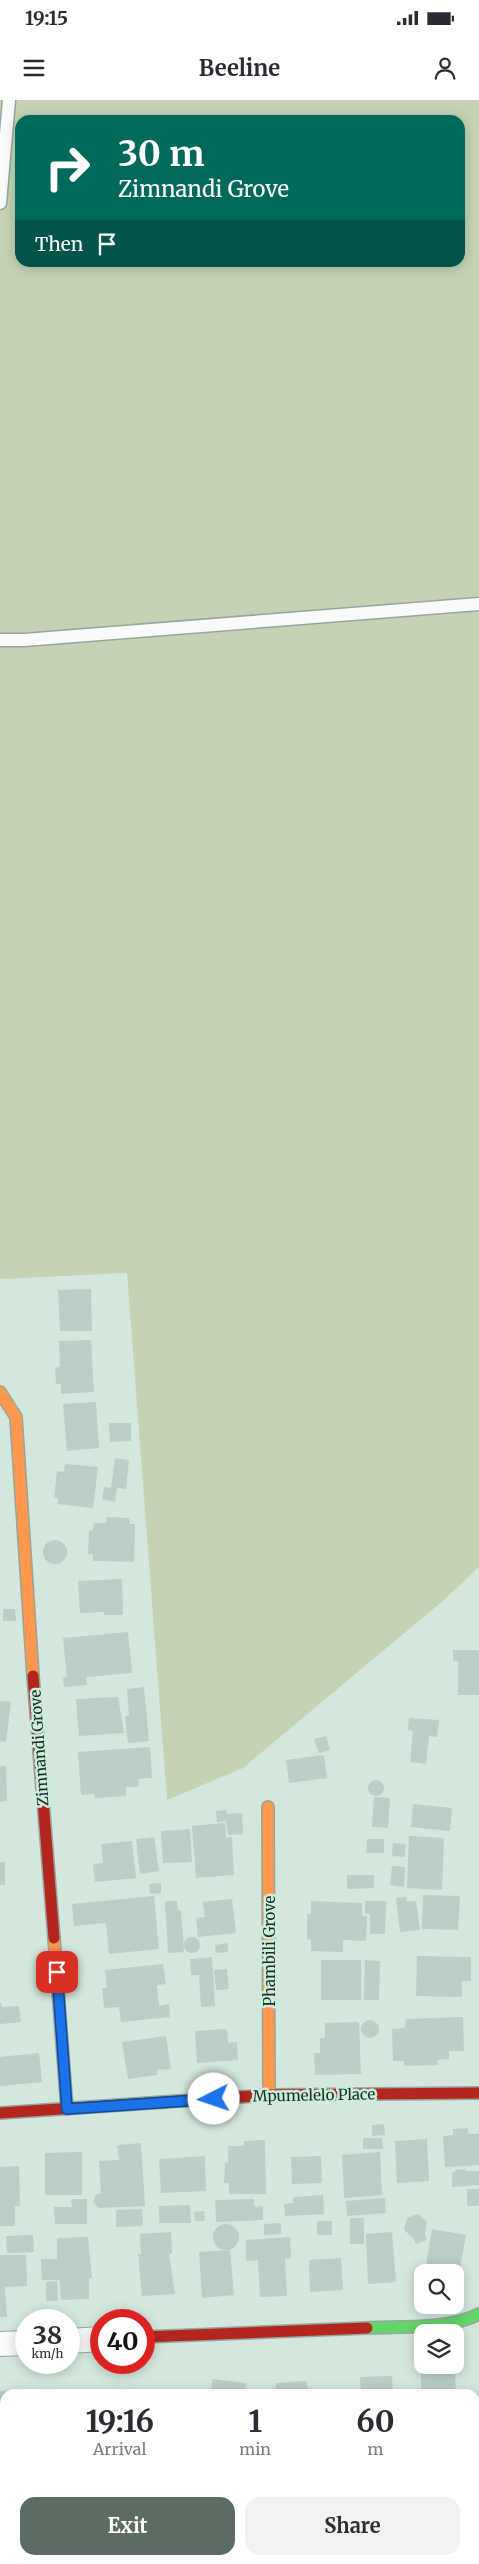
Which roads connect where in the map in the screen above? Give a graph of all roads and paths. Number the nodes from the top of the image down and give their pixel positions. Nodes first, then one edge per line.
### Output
1 (9, 100) edge
2 (0, 203) edge
3 (479, 604) edge
4 (0, 640) edge
5 (0, 1392) edge
6 (268, 1808) dead end
7 (479, 2093) edge
8 (269, 2095) junction
9 (67, 2109) junction
10 (0, 2112) edge
11 (479, 2314) edge
12 (155, 2337) edge
13 (15, 2343) edge
14 (0, 2344) edge

1 - 2 lane
3 - 4 lane
5 - 9 street, Zimnandi Grove
6 - 8 street, Phambili Grove
7 - 8 street, Mpumelelo Place
8 - 9 street, Mpumelelo Place
9 - 10 street, Mpumelelo Place
11 - 12 street
13 - 14 street

